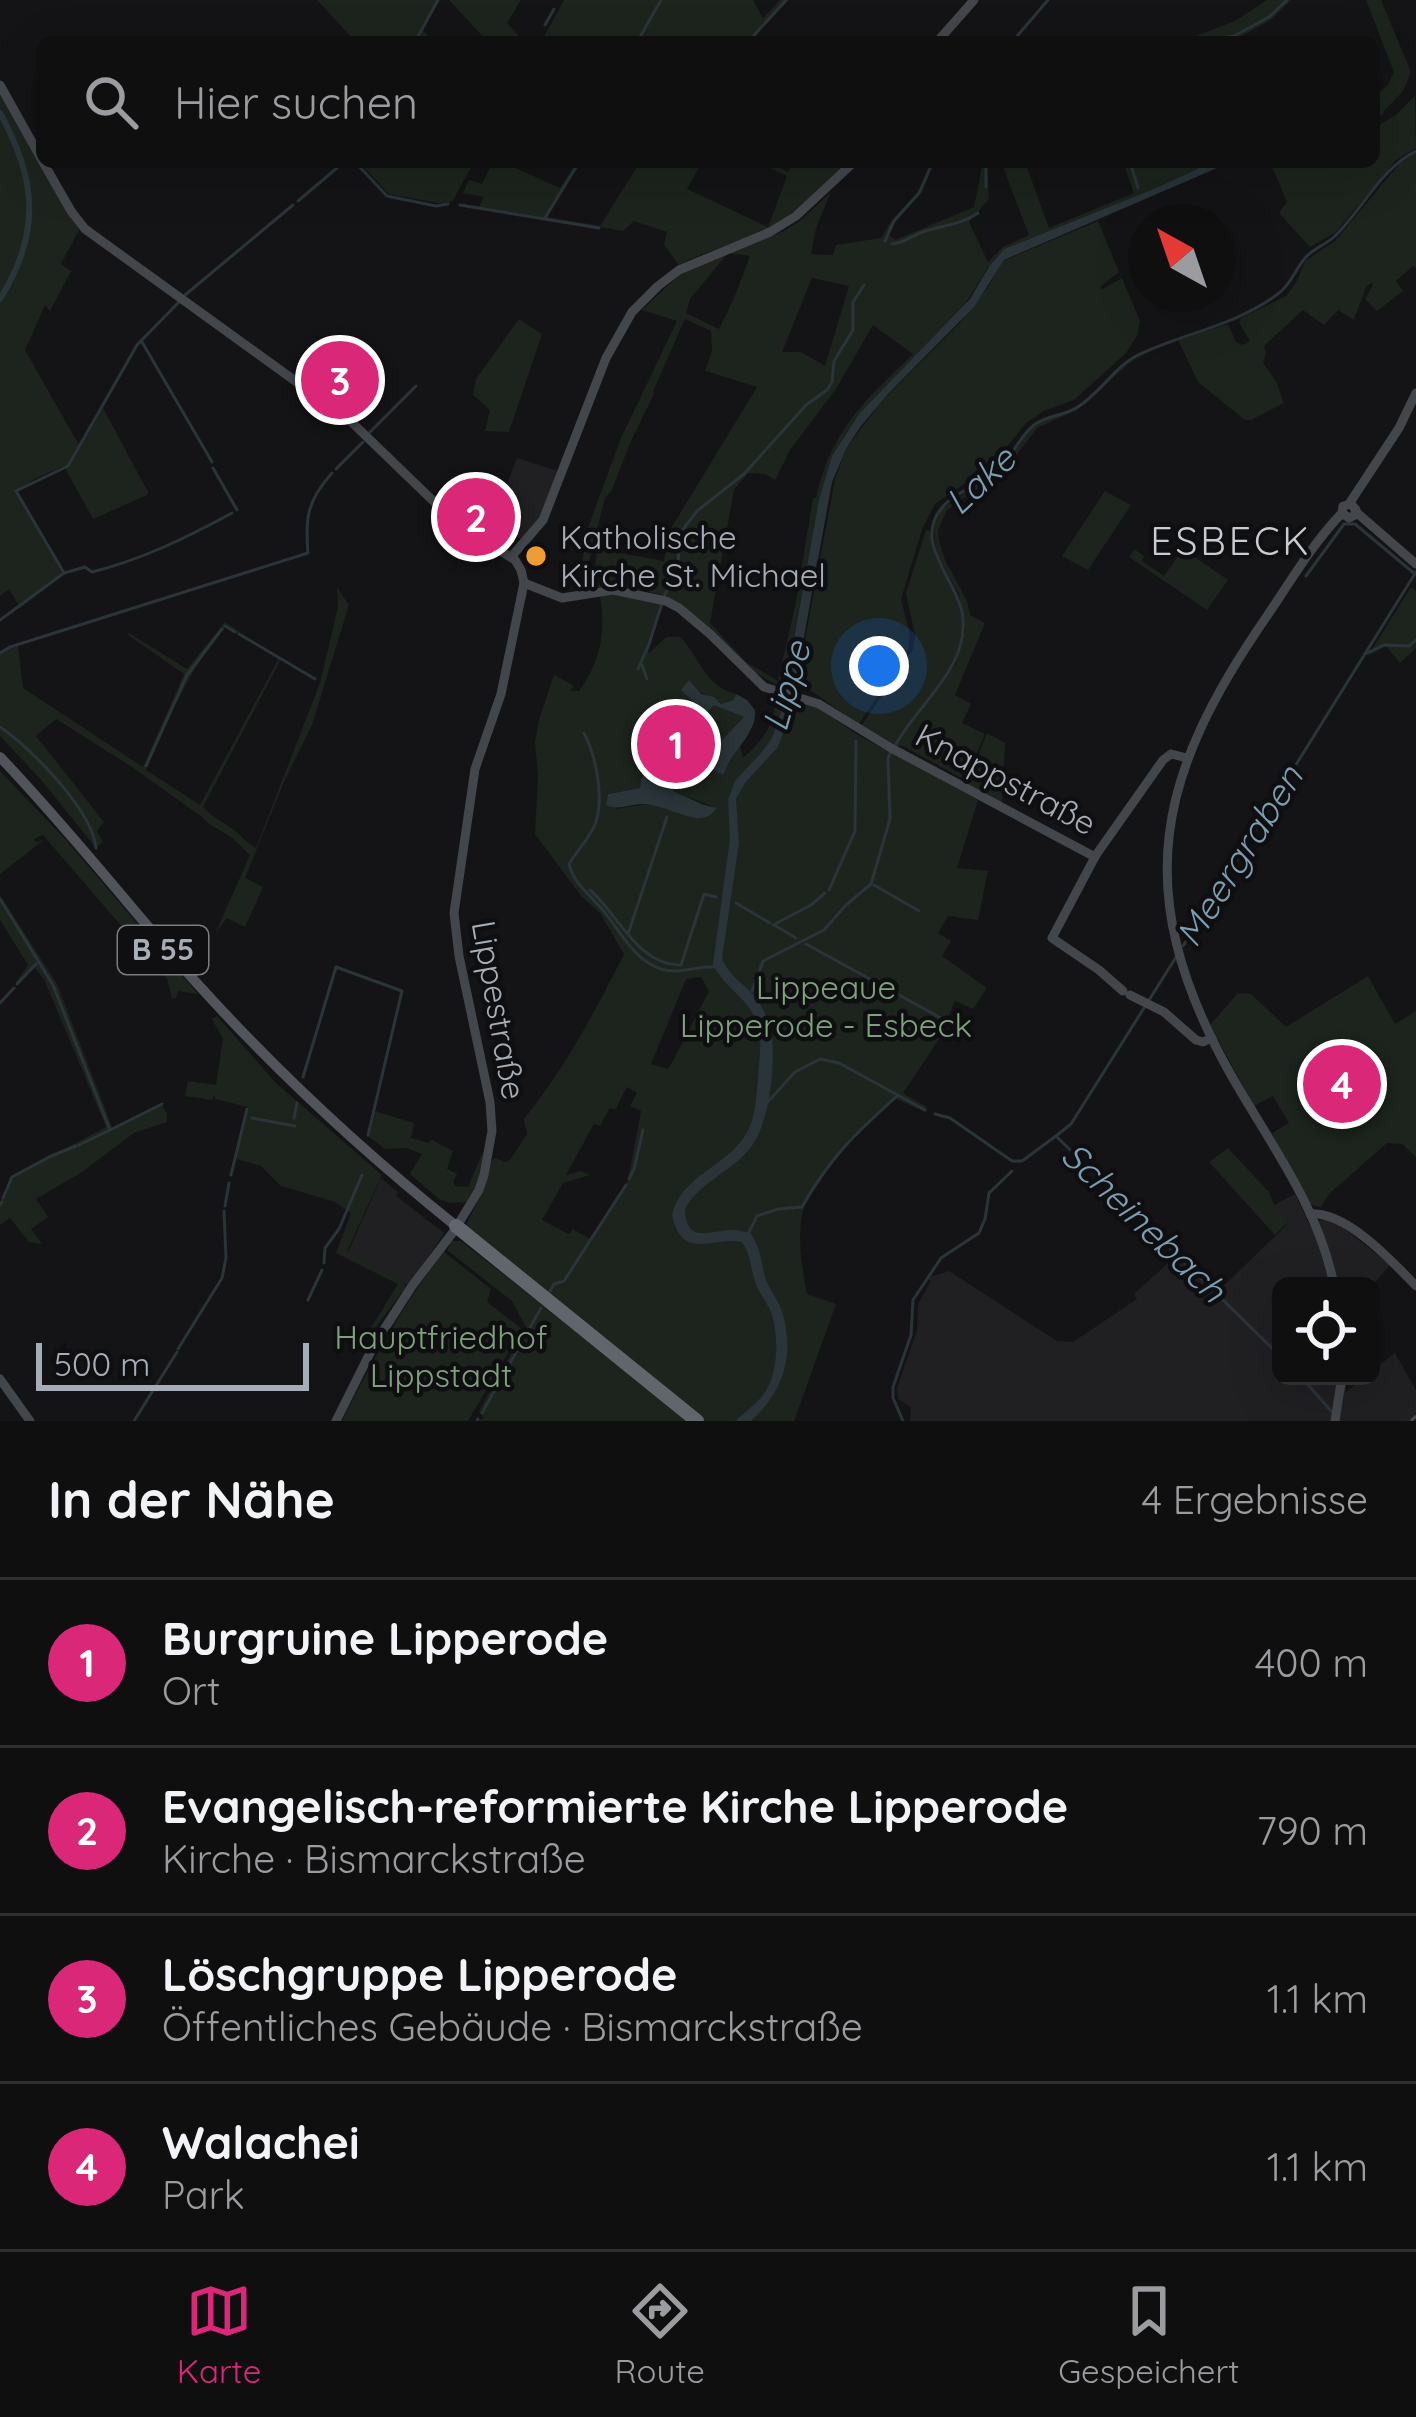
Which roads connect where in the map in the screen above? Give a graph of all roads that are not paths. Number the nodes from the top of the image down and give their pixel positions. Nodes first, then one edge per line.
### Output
1 (974, 0) edge
2 (943, 36) edge
3 (0, 85) edge
4 (36, 149) edge
5 (47, 168) edge
6 (848, 168) edge
7 (1416, 393) edge
8 (1350, 512) junction
9 (512, 557) junction
10 (1416, 564) edge
11 (524, 583) junction
12 (1187, 758) junction
13 (0, 759) edge
14 (1095, 857) junction
15 (1212, 1038) junction
16 (1309, 1212) junction
17 (455, 1228) junction
18 (1332, 1277) edge
19 (1416, 1286) edge
20 (0, 1379) edge
21 (1341, 1385) edge
22 (30, 1421) edge
23 (336, 1421) edge
24 (694, 1421) edge
25 (1335, 1421) edge

1 - 2 main road
3 - 4 main road
5 - 9 main road
6 - 9 main road
7 - 8 main road
8 - 10 main road
8 - 12 main road
9 - 11 main road
11 - 14 main road, Knappstraße
11 - 17 main road, Lippestraße
12 - 14 main road
12 - 15 main road
13 - 17 main road, B 55
14 - 15 main road
15 - 16 main road
16 - 18 main road
16 - 19 main road
17 - 23 main road, Lippestraße
17 - 24 highway, B 55
20 - 22 main road
21 - 25 main road

